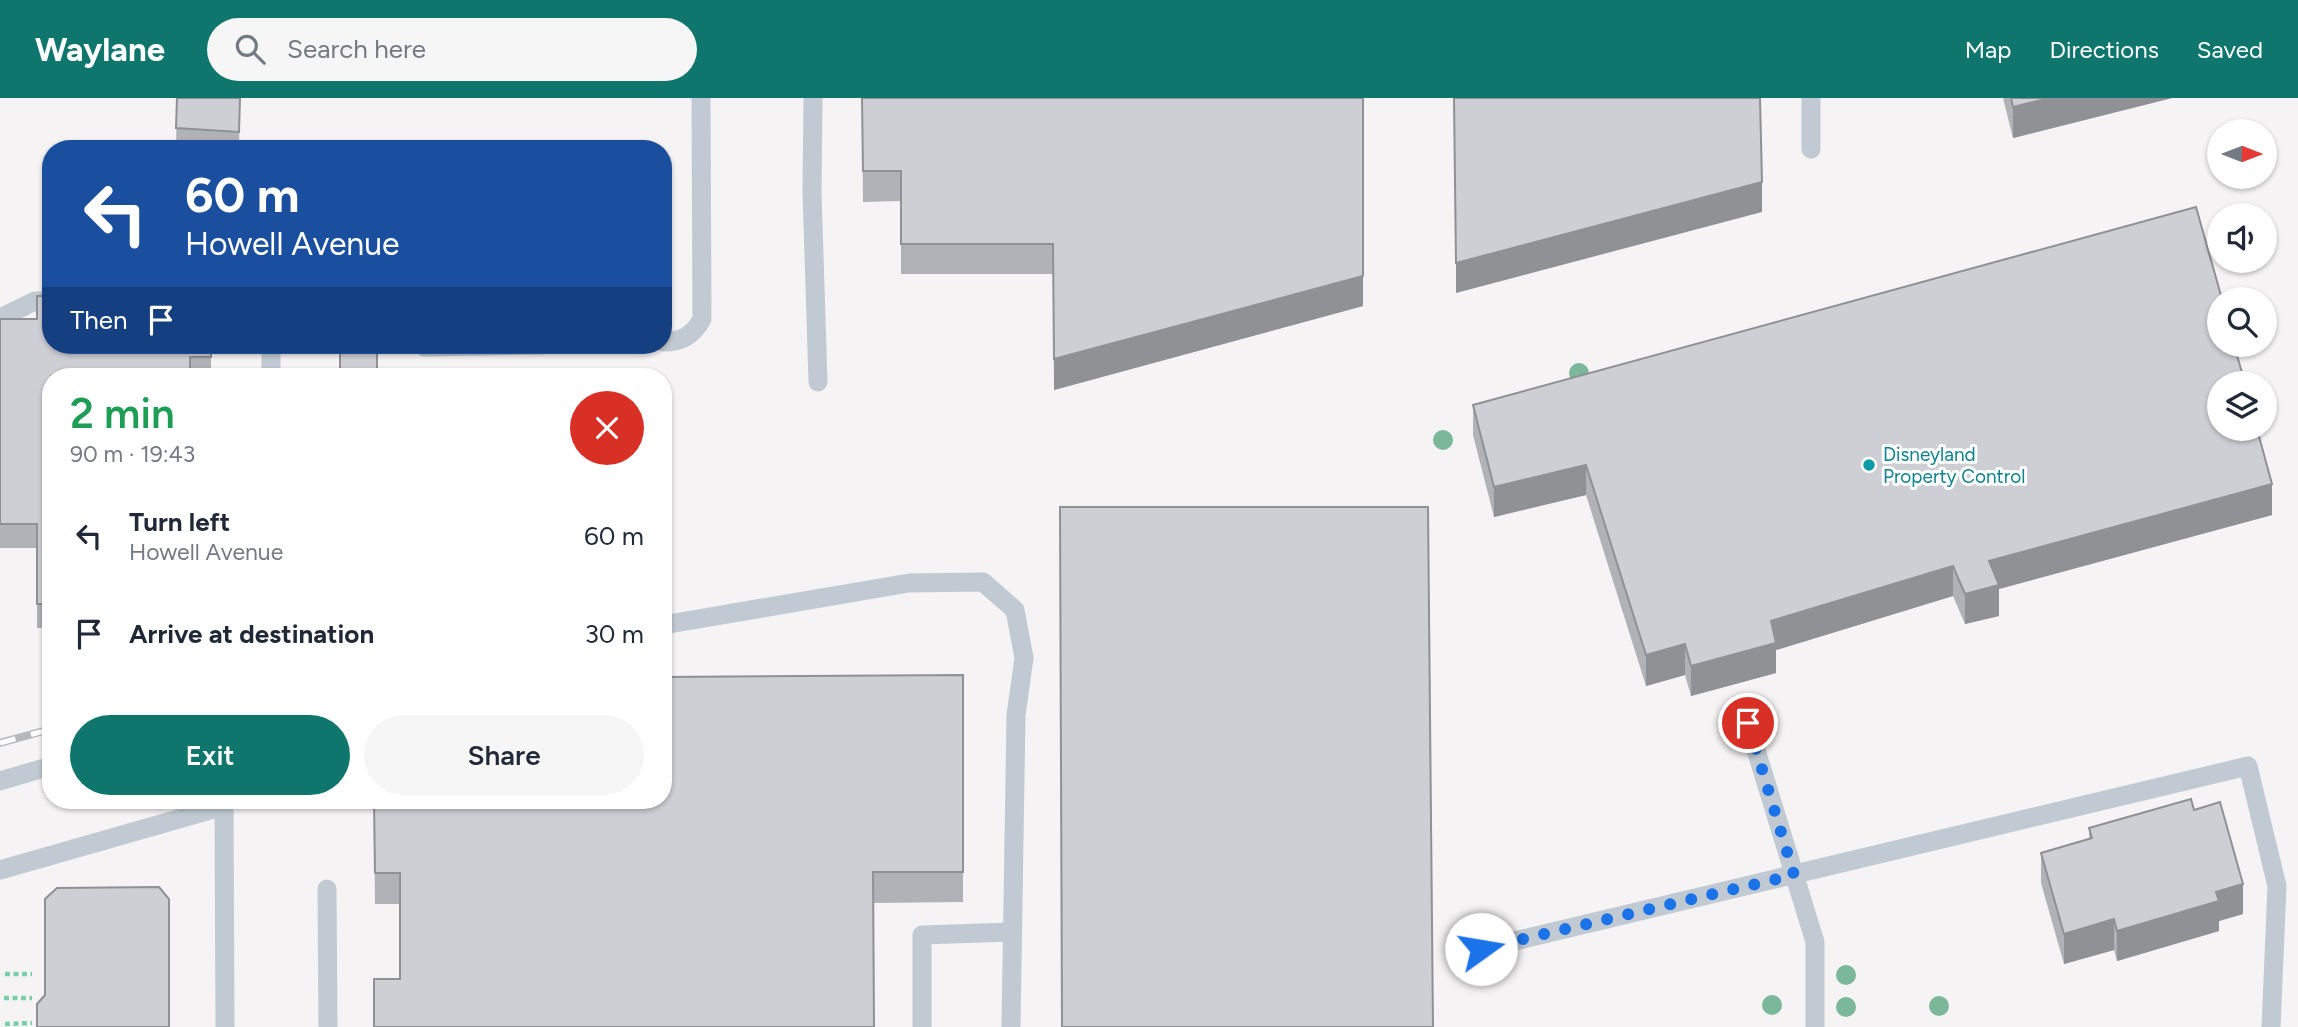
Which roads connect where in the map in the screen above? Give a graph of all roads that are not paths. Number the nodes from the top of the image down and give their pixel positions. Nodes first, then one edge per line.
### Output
1 (701, 98) edge
2 (813, 98) edge
3 (1811, 98) edge
4 (1811, 149) dead end
5 (42, 300) edge
6 (0, 318) edge
7 (672, 342) edge
8 (818, 382) dead end
9 (672, 623) edge
10 (1748, 723) dead end
11 (42, 769) edge
12 (0, 781) edge
13 (214, 809) edge
14 (224, 809) edge
15 (0, 870) edge
16 (1794, 875) junction
17 (327, 889) dead end
18 (1011, 932) junction
19 (1481, 949) dead end
20 (225, 1027) edge
21 (328, 1027) edge
22 (922, 1027) edge
23 (1011, 1027) edge
24 (1815, 1027) edge
25 (2271, 1027) edge

1 - 7 lane
2 - 8 lane
3 - 4 lane
5 - 6 lane
9 - 18 lane
10 - 16 lane
11 - 12 lane
13 - 15 lane
14 - 20 lane
16 - 19 lane
16 - 24 lane
16 - 25 lane
17 - 21 lane
18 - 22 lane
18 - 23 lane

